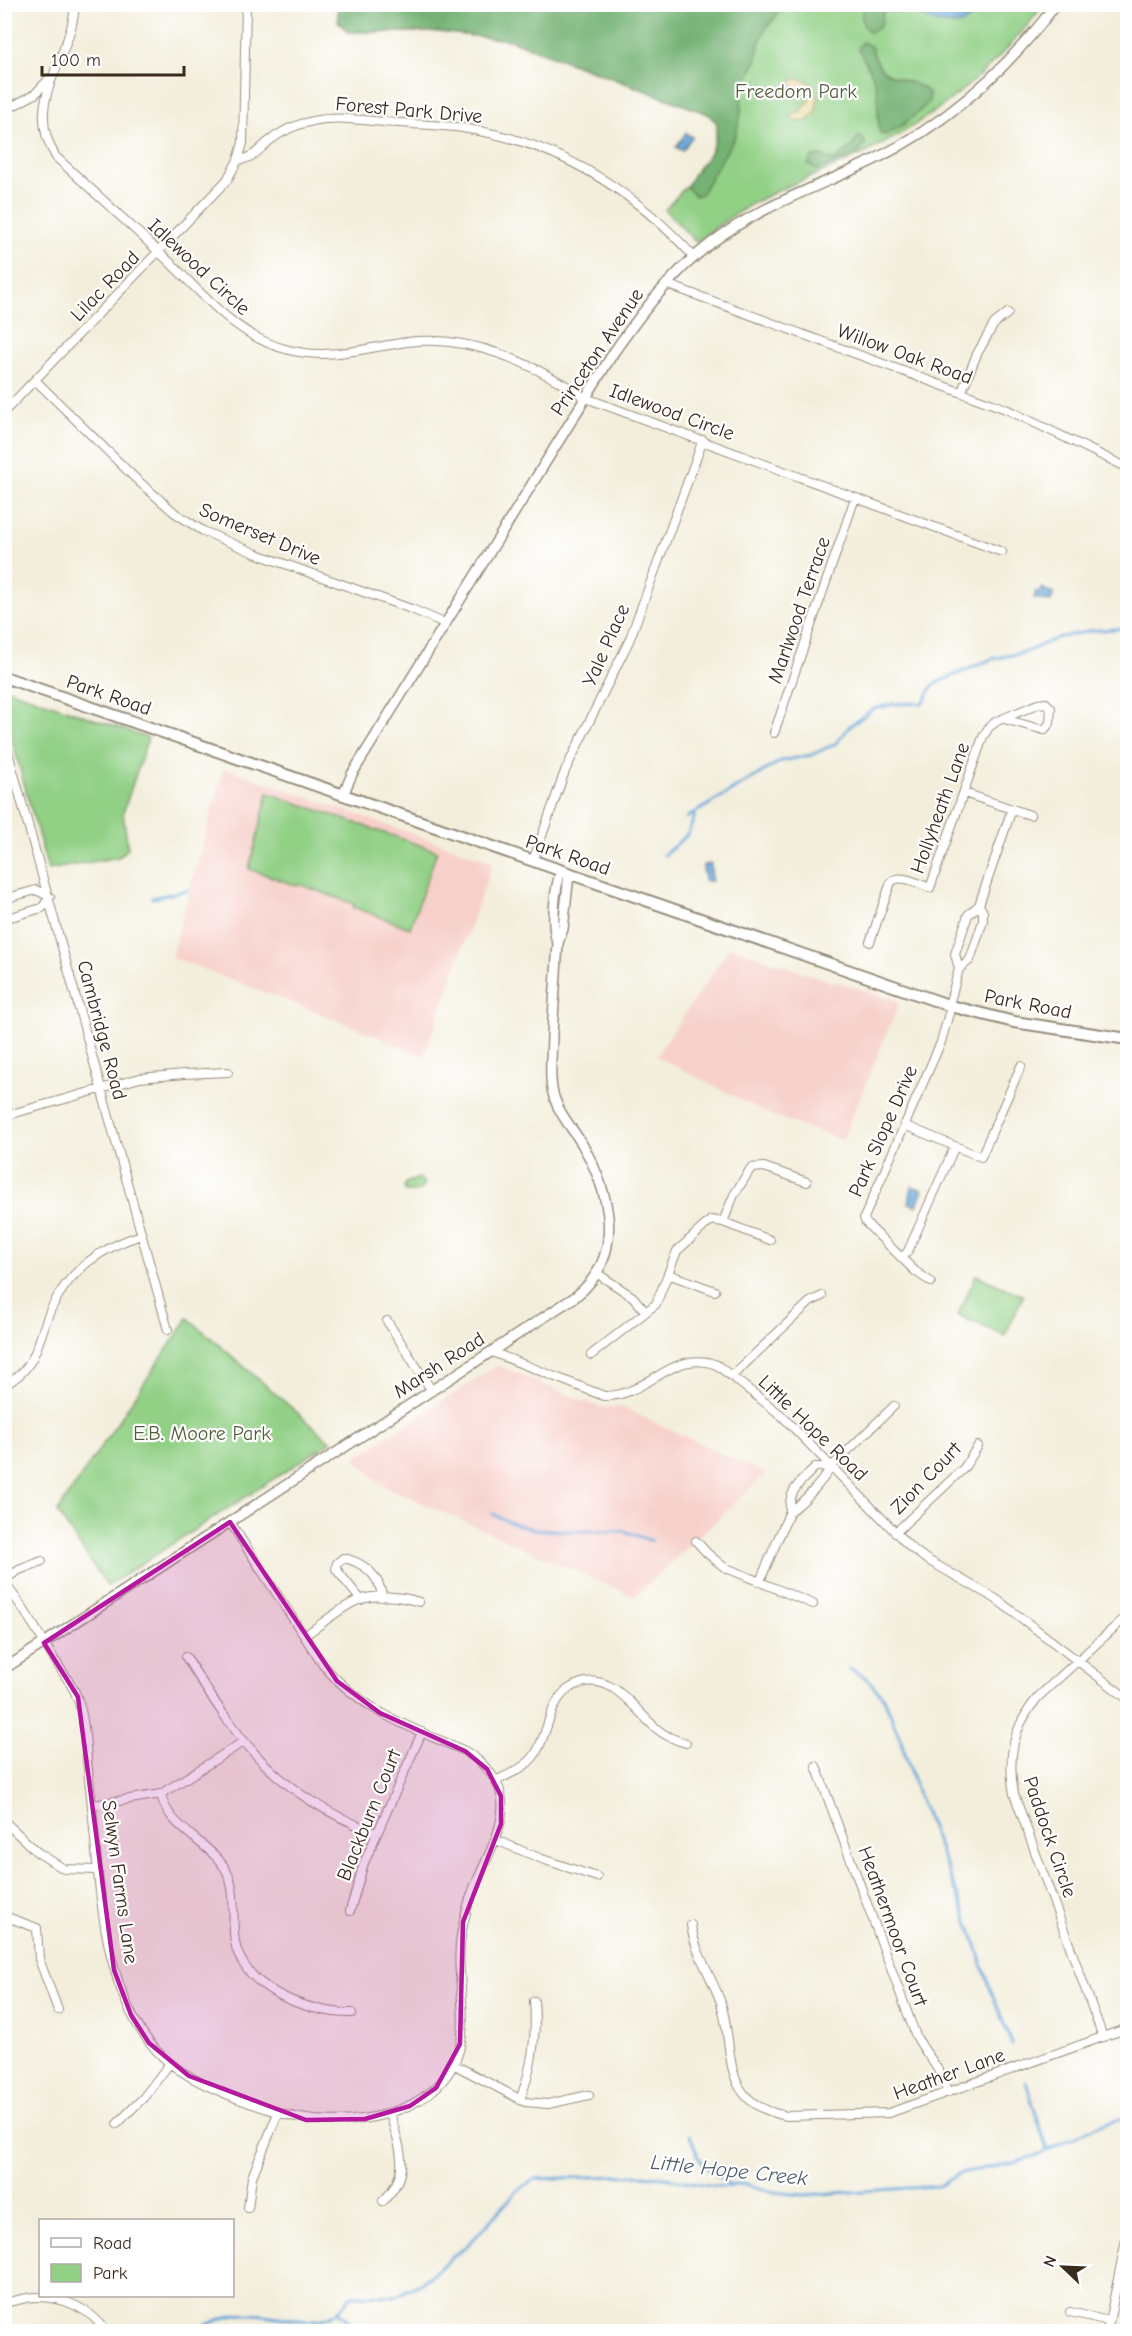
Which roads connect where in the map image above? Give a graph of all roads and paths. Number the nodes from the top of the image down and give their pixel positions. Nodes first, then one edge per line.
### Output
1 (75, 4) edge
2 (246, 4) edge
3 (1056, 4) edge
4 (1120, 4) edge
5 (1128, 9) edge
6 (54, 71) junction
7 (4, 111) edge
8 (238, 160) junction
9 (160, 252) junction
10 (694, 257) junction
11 (666, 284) junction
12 (1008, 313) dead end
13 (36, 381) junction
14 (962, 391) junction
15 (586, 398) junction
16 (4, 412) edge
17 (703, 440) junction
18 (1128, 468) edge
19 (855, 498) junction
20 (1002, 552) dead end
21 (446, 624) junction
22 (4, 677) edge
23 (1004, 719) junction
24 (774, 733) dead end
25 (4, 738) edge
26 (964, 793) junction
27 (343, 795) junction
28 (1012, 809) junction
29 (1030, 815) dead end
30 (533, 861) junction
31 (565, 872) junction
32 (50, 897) junction
33 (4, 899) edge
34 (979, 905) junction
35 (4, 919) edge
36 (870, 942) dead end
37 (959, 969) junction
38 (950, 1005) junction
39 (1128, 1039) edge
40 (1021, 1066) dead end
41 (228, 1072) dead end
42 (100, 1089) junction
43 (4, 1116) edge
44 (904, 1125) junction
45 (955, 1146) junction
46 (807, 1182) dead end
47 (723, 1222) junction
48 (141, 1234) junction
49 (770, 1239) dead end
50 (902, 1258) junction
51 (598, 1274) junction
52 (668, 1274) junction
53 (931, 1282) dead end
54 (715, 1292) dead end
55 (822, 1296) dead end
56 (645, 1311) junction
57 (387, 1321) dead end
58 (168, 1330) dead end
59 (492, 1352) junction
60 (591, 1354) dead end
61 (732, 1376) junction
62 (4, 1385) edge
63 (432, 1391) junction
64 (894, 1406) dead end
65 (978, 1446) dead end
66 (832, 1466) junction
67 (790, 1511) junction
68 (230, 1522) junction
69 (896, 1533) junction
70 (696, 1541) dead end
71 (42, 1561) dead end
72 (760, 1581) junction
73 (4, 1582) edge
74 (382, 1597) junction
75 (362, 1600) junction
76 (419, 1602) dead end
77 (813, 1604) dead end
78 (1128, 1615) edge
79 (304, 1636) junction
80 (44, 1643) junction
81 (186, 1657) dead end
82 (1077, 1661) junction
83 (4, 1669) edge
84 (1128, 1699) edge
85 (422, 1732) junction
86 (243, 1742) junction
87 (686, 1743) dead end
88 (816, 1766) dead end
89 (495, 1780) junction
90 (161, 1794) junction
91 (93, 1805) junction
92 (5, 1821) edge
93 (376, 1833) junction
94 (496, 1840) junction
95 (97, 1870) junction
96 (597, 1876) dead end
97 (350, 1911) dead end
98 (4, 1916) edge
99 (691, 1925) dead end
100 (534, 2001) dead end
101 (58, 2010) dead end
102 (351, 2013) dead end
103 (1128, 2028) edge
104 (1102, 2037) junction
105 (170, 2063) junction
106 (453, 2064) junction
107 (947, 2093) junction
108 (589, 2095) dead end
109 (520, 2100) junction
110 (278, 2113) junction
111 (390, 2113) junction
112 (117, 2124) dead end
113 (384, 2201) dead end
114 (248, 2208) dead end
115 (1127, 2235) edge
116 (4, 2303) edge
117 (1070, 2312) dead end
118 (1109, 2321) junction
119 (107, 2331) edge
120 (1107, 2331) edge

1 - 6 street, Idlewood Circle
2 - 8 street, Lilac Road
3 - 10 street, Princeton Avenue
4 - 5 street
6 - 7 street
6 - 9 street, Idlewood Circle
8 - 9 street, Lilac Road
8 - 10 street, Forest Park Drive
9 - 13 street, Lilac Road
9 - 15 street, Idlewood Circle
10 - 11 street, Princeton Avenue
11 - 14 street, Willow Oak Road
11 - 15 street, Princeton Avenue
12 - 14 street
13 - 16 street, Lilac Road
13 - 21 street, Somerset Drive
14 - 18 street, Willow Oak Road
15 - 17 street, Idlewood Circle
15 - 21 street, Princeton Avenue
17 - 19 street, Idlewood Circle
17 - 30 street, Yale Place
19 - 20 street, Idlewood Circle
19 - 24 street, Marlwood Terrace
21 - 27 street, Princeton Avenue
22 - 27 main road, Park Road
23 - 23 street, Hollyheath Lane
23 - 26 street, Hollyheath Lane
25 - 32 street, Cambridge Road
26 - 28 street
26 - 36 street, Hollyheath Lane
27 - 30 main road, Park Road
28 - 29 street
28 - 34 street
30 - 31 main road, Park Road
31 - 38 main road, Park Road
31 - 51 street, Marsh Road
32 - 33 street
32 - 35 street
32 - 42 street, Cambridge Road
34 - 37 street
34 - 37 street
37 - 38 street, Park Slope Drive
38 - 39 main road, Park Road
38 - 44 street, Park Slope Drive
40 - 45 street
41 - 42 street
42 - 43 street
42 - 48 street, Cambridge Road
44 - 45 street
44 - 50 street, Park Slope Drive
45 - 50 street
46 - 47 street
47 - 49 street
47 - 52 street
48 - 58 street, Cambridge Road
48 - 62 street
50 - 53 street, Park Slope Drive
51 - 56 street
51 - 59 street, Marsh Road
52 - 54 street
52 - 56 street
55 - 61 street
56 - 60 street
57 - 63 street
59 - 61 street, Little Hope Road
59 - 63 street, Marsh Road
61 - 66 street, Little Hope Road
63 - 68 street, Marsh Road
64 - 66 street
65 - 69 street, Zion Court
66 - 67 street
66 - 67 street
66 - 69 street, Little Hope Road
67 - 72 street
68 - 79 street, Selwyn Farms Lane
68 - 80 street, Marsh Road
69 - 82 street, Little Hope Road
70 - 72 street
71 - 73 street
72 - 77 street
73 - 80 street, Selwyn Farms Lane
74 - 75 street
74 - 75 street
74 - 76 street
75 - 79 street
78 - 82 street, Paddock Circle
79 - 85 street, Selwyn Farms Lane
80 - 83 street, Marsh Road
80 - 91 street, Selwyn Farms Lane
81 - 86 street
82 - 84 street, Little Hope Road
82 - 104 street, Paddock Circle
85 - 89 street, Selwyn Farms Lane
85 - 93 street, Blackburn Court
86 - 90 street
86 - 93 street
87 - 89 street
88 - 107 street, Heathermoor Court
89 - 94 street, Selwyn Farms Lane
90 - 91 street
90 - 102 street
91 - 95 street, Selwyn Farms Lane
92 - 95 street
93 - 97 street, Blackburn Court
94 - 96 street
94 - 106 street, Selwyn Farms Lane
95 - 105 street, Selwyn Farms Lane
98 - 101 street
99 - 107 street, Heather Lane
100 - 109 street
103 - 104 street, Heather Lane
104 - 107 street, Heather Lane
105 - 110 street, Selwyn Farms Lane
105 - 112 street
106 - 109 street
106 - 111 street, Selwyn Farms Lane
108 - 109 street
110 - 111 street, Selwyn Farms Lane
110 - 114 street
111 - 113 street
115 - 118 street
116 - 119 street
117 - 118 street
118 - 120 street

